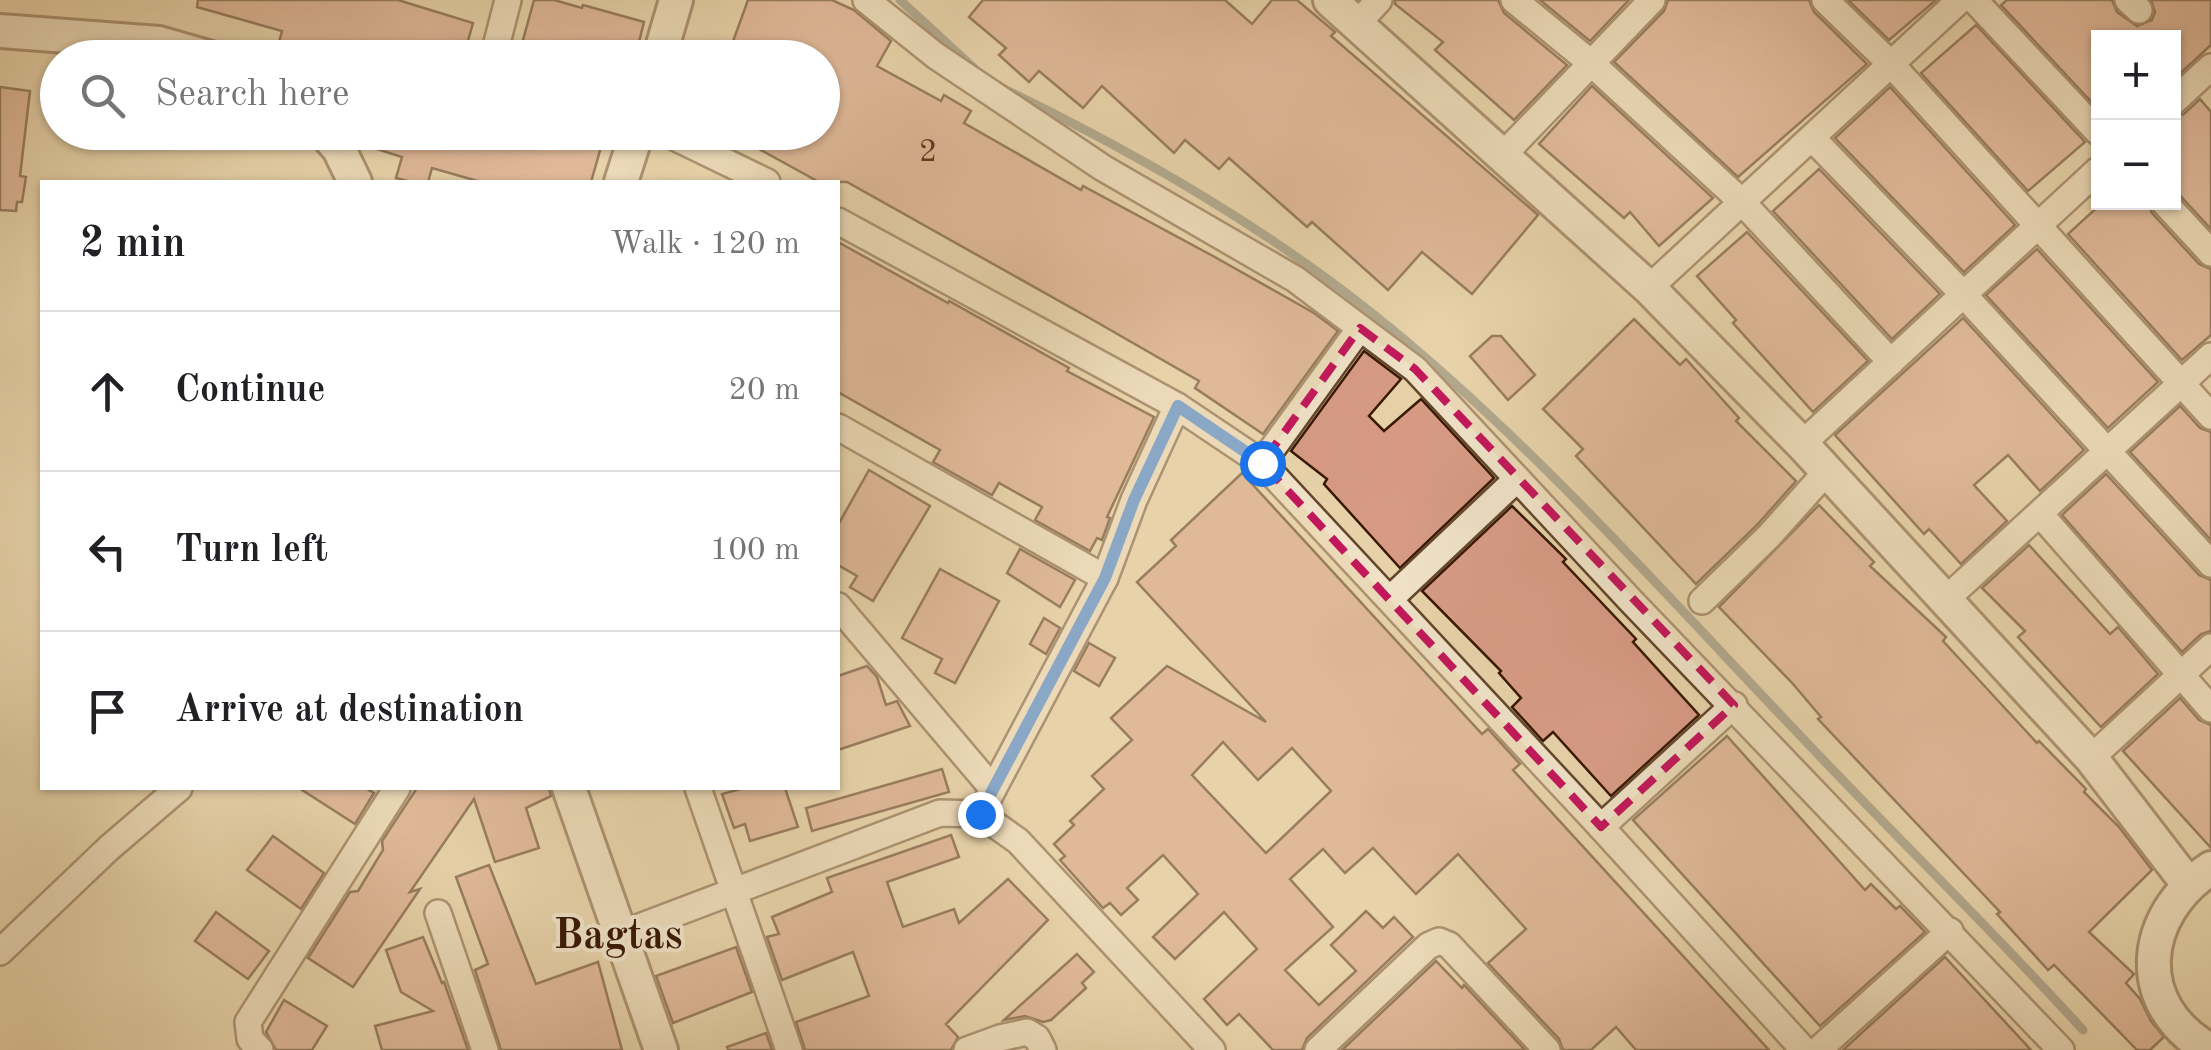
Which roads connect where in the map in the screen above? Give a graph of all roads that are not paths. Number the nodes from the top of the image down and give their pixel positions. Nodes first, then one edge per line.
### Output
1 (508, 0) edge
2 (676, 0) edge
3 (866, 0) edge
4 (1330, 0) edge
5 (1514, 0) edge
6 (1652, 0) edge
7 (1825, 0) edge
8 (1960, 0) edge
9 (1974, 0) edge
10 (1368, 12) edge
11 (0, 31) edge
12 (119, 40) edge
13 (498, 40) edge
14 (664, 40) edge
15 (1591, 63) junction
16 (1891, 64) junction
17 (2207, 80) edge
18 (2181, 97) edge
19 (2091, 125) edge
20 (1812, 138) junction
21 (339, 150) edge
22 (631, 150) edge
23 (701, 150) edge
24 (1504, 154) junction
25 (2091, 177) edge
26 (354, 180) edge
27 (622, 180) edge
28 (763, 180) edge
29 (1742, 202) junction
30 (2171, 210) edge
31 (840, 222) edge
32 (2038, 226) junction
33 (2211, 253) edge
34 (1650, 288) junction
35 (1964, 295) junction
36 (1360, 328) junction
37 (2211, 356) edge
38 (1891, 362) junction
39 (2182, 384) junction
40 (1178, 406) junction
41 (2211, 416) edge
42 (840, 427) edge
43 (1802, 444) junction
44 (2109, 450) junction
45 (1262, 463) junction
46 (1827, 472) junction
47 (1517, 479) junction
48 (2040, 514) junction
49 (2211, 564) edge
50 (1105, 578) junction
51 (1390, 599) junction
52 (1702, 600) dead end
53 (1945, 600) junction
54 (840, 608) edge
55 (2211, 647) edge
56 (2180, 675) junction
57 (1734, 705) junction
58 (2211, 710) edge
59 (2091, 758) junction
60 (177, 790) edge
61 (395, 790) edge
62 (570, 790) edge
63 (699, 790) edge
64 (993, 790) junction
65 (980, 814) junction
66 (1602, 826) junction
67 (2199, 876) edge
68 (733, 890) junction
69 (438, 913) dead end
70 (1950, 930) junction
71 (621, 934) junction
72 (0, 952) edge
73 (2194, 1047) edge
74 (260, 1050) edge
75 (485, 1050) edge
76 (661, 1050) edge
77 (789, 1050) edge
78 (968, 1050) edge
79 (1043, 1050) edge
80 (1212, 1050) edge
81 (1318, 1050) edge
82 (1547, 1050) edge
83 (1804, 1050) edge
84 (1818, 1050) edge
85 (2061, 1050) edge

1 - 13 street
2 - 14 street
3 - 36 street
4 - 10 street
5 - 15 street
6 - 15 street
7 - 16 street
8 - 16 street
9 - 19 street
10 - 24 street
11 - 12 street
15 - 24 street
15 - 29 street
16 - 20 street
16 - 32 street
17 - 18 street
20 - 29 street
20 - 35 street
21 - 26 street
22 - 27 street
23 - 28 street
24 - 34 street
25 - 32 street
29 - 34 street
29 - 38 street
30 - 33 street
31 - 40 street
32 - 35 street
32 - 39 street
34 - 43 street
35 - 38 street
35 - 44 street
36 - 45 street
36 - 47 street
37 - 39 street
38 - 43 street
39 - 41 street
39 - 44 street
40 - 45 street
40 - 50 street
42 - 50 street
43 - 46 street
44 - 48 street
44 - 49 street
45 - 51 street
46 - 52 street
46 - 53 street
47 - 51 street
47 - 57 street
48 - 53 street
48 - 56 street
50 - 64 street
51 - 66 street
53 - 59 street
54 - 64 street
55 - 56 street
56 - 58 street
56 - 59 street
57 - 66 street
57 - 70 street
59 - 67 street
60 - 72 street
61 - 74 street
62 - 71 street
63 - 68 street
64 - 65 street
65 - 68 street
65 - 80 street
66 - 83 street
67 - 73 street
68 - 71 street
68 - 77 street
69 - 75 street
70 - 84 street
70 - 85 street
71 - 76 street
78 - 79 street
81 - 82 street

